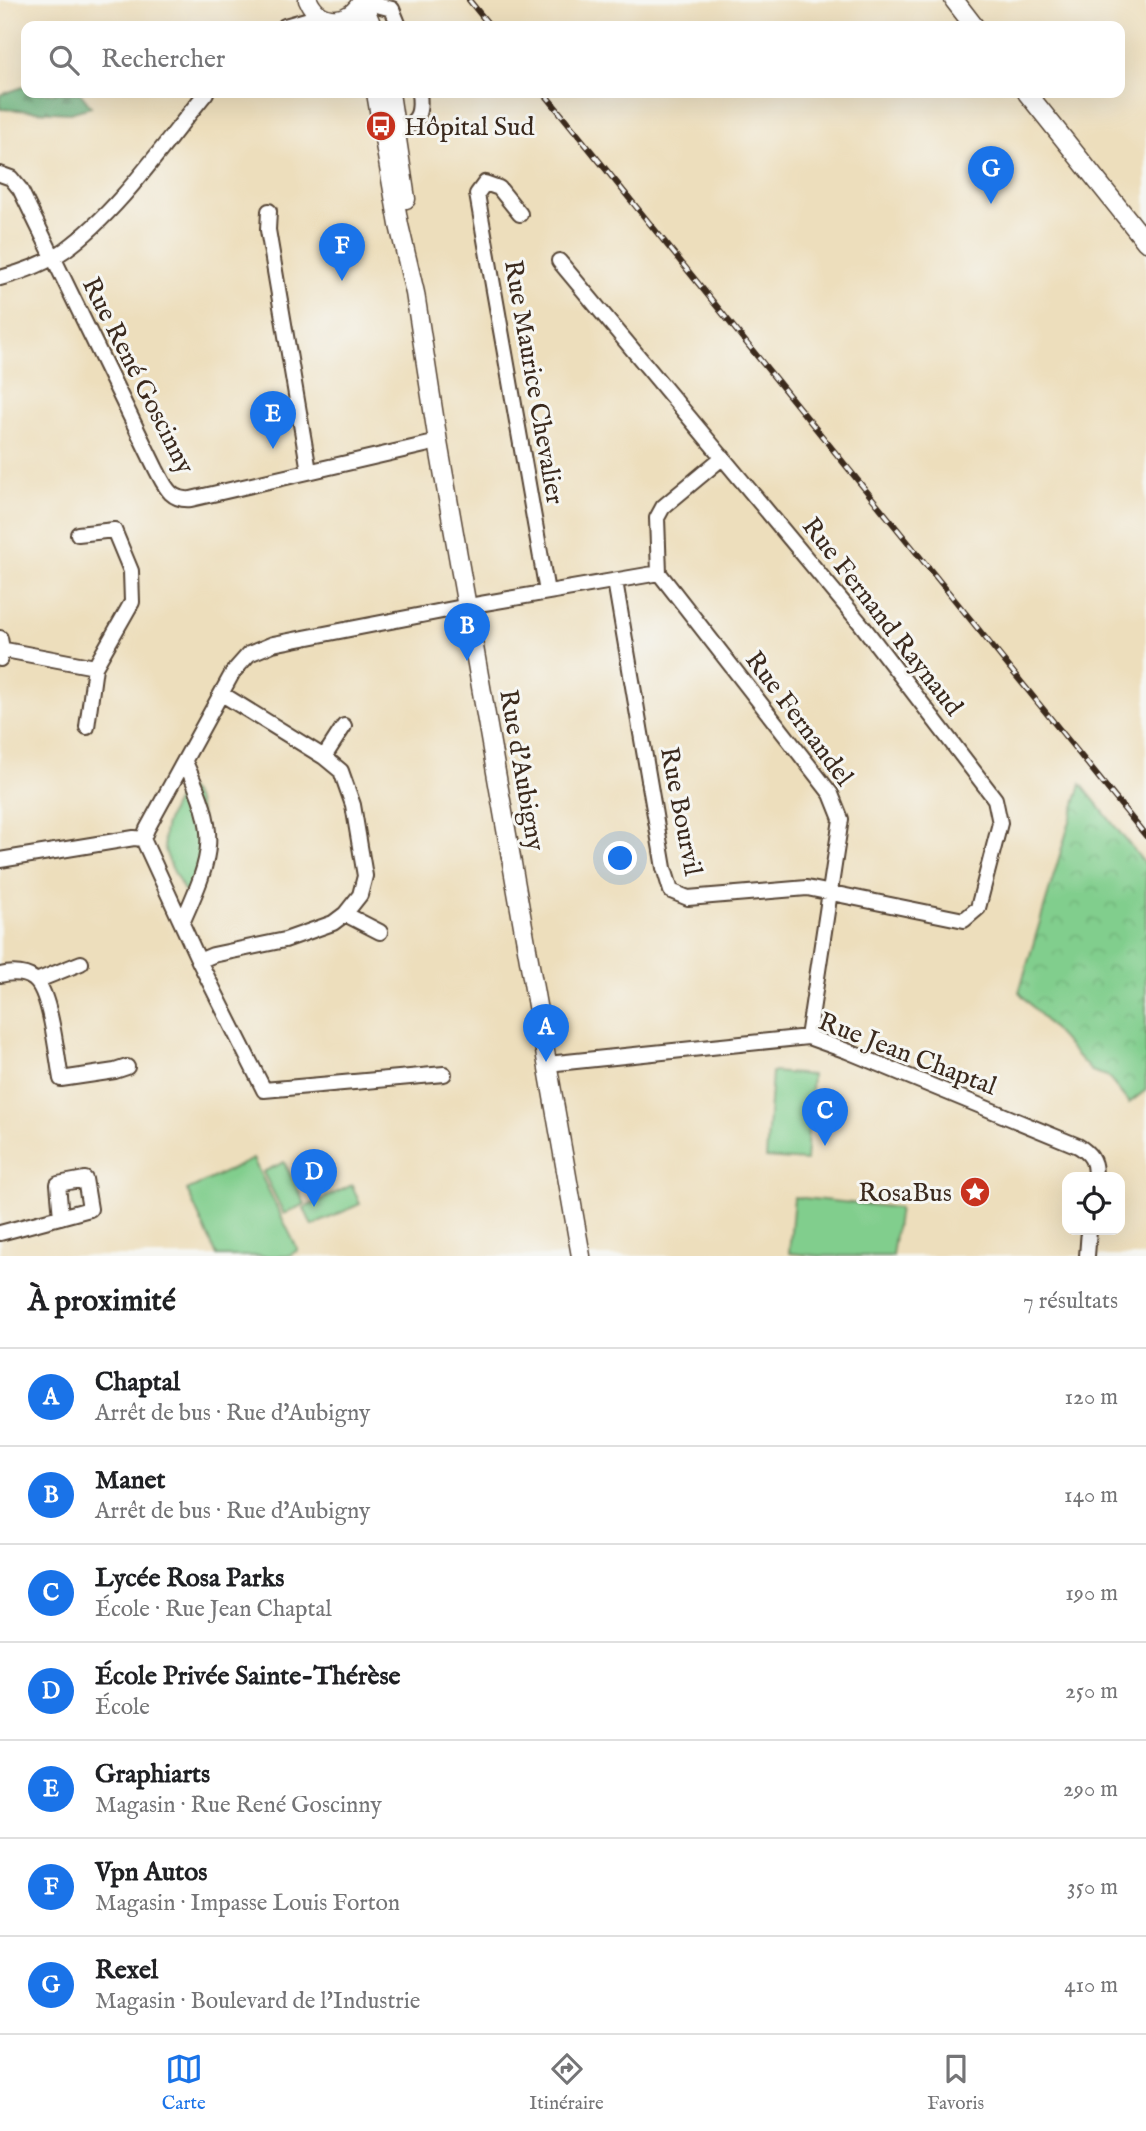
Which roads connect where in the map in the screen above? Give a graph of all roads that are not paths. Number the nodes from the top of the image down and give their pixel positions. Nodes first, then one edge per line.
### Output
1 (306, 0) edge
2 (954, 0) edge
3 (365, 1) edge
4 (289, 21) edge
5 (335, 21) edge
6 (371, 21) edge
7 (397, 21) edge
8 (970, 21) edge
9 (202, 98) edge
10 (377, 98) edge
11 (391, 98) edge
12 (420, 98) edge
13 (1031, 98) edge
14 (397, 135) junction
15 (0, 174) edge
16 (269, 211) dead end
17 (520, 214) dead end
18 (1146, 242) edge
19 (52, 258) junction
20 (559, 261) dead end
21 (0, 278) edge
22 (415, 293) junction
23 (438, 442) junction
24 (723, 457) junction
25 (309, 471) junction
26 (78, 534) dead end
27 (659, 573) junction
28 (615, 581) junction
29 (547, 592) junction
30 (468, 606) junction
31 (0, 649) edge
32 (95, 667) junction
33 (222, 694) junction
34 (344, 726) dead end
35 (87, 727) dead end
36 (324, 757) junction
37 (185, 762) junction
38 (143, 839) junction
39 (0, 860) edge
40 (831, 892) junction
41 (345, 914) junction
42 (181, 923) junction
43 (380, 932) dead end
44 (199, 961) junction
45 (81, 963) dead end
46 (0, 975) edge
47 (36, 981) junction
48 (808, 1037) junction
49 (547, 1064) junction
50 (127, 1067) dead end
51 (444, 1074) dead end
52 (1090, 1172) edge
53 (61, 1217) dead end
54 (0, 1233) edge
55 (1089, 1235) edge
56 (581, 1256) edge
57 (1087, 1256) edge

1 - 4 street
1 - 5 main road
2 - 8 main road
3 - 5 main road
3 - 6 main road
3 - 7 street
9 - 19 street
10 - 22 main road, Rue d'Aubigny
11 - 14 main road, Rue d'Aubigny
12 - 14 street
13 - 18 main road
14 - 22 main road, Rue d'Aubigny
15 - 19 street, Rue René Goscinny
16 - 25 street
17 - 29 street, Rue Maurice Chevalier
19 - 21 street
19 - 25 street, Rue René Goscinny
20 - 24 street, Rue Fernand Raynaud
22 - 23 main road, Rue d'Aubigny
23 - 25 street, Rue René Goscinny
23 - 30 main road, Rue d'Aubigny
24 - 27 street
24 - 40 street, Rue Fernand Raynaud
26 - 32 street
27 - 28 street
27 - 40 street, Rue Fernandel
28 - 29 street
28 - 40 street, Rue Bourvil
29 - 30 street
30 - 33 street
30 - 49 main road, Rue d'Aubigny
31 - 32 street
32 - 35 street
33 - 36 street
33 - 37 street
34 - 36 street
36 - 41 street
37 - 38 street
37 - 42 street
38 - 39 street
38 - 42 street
40 - 48 street, Rue Fernandel
41 - 43 street
41 - 44 street
42 - 44 street
44 - 51 street
45 - 47 street
46 - 47 street
47 - 50 street
48 - 49 street, Rue Jean Chaptal
48 - 52 street, Rue Jean Chaptal
49 - 56 main road, Rue d'Aubigny
53 - 54 street
55 - 57 street

